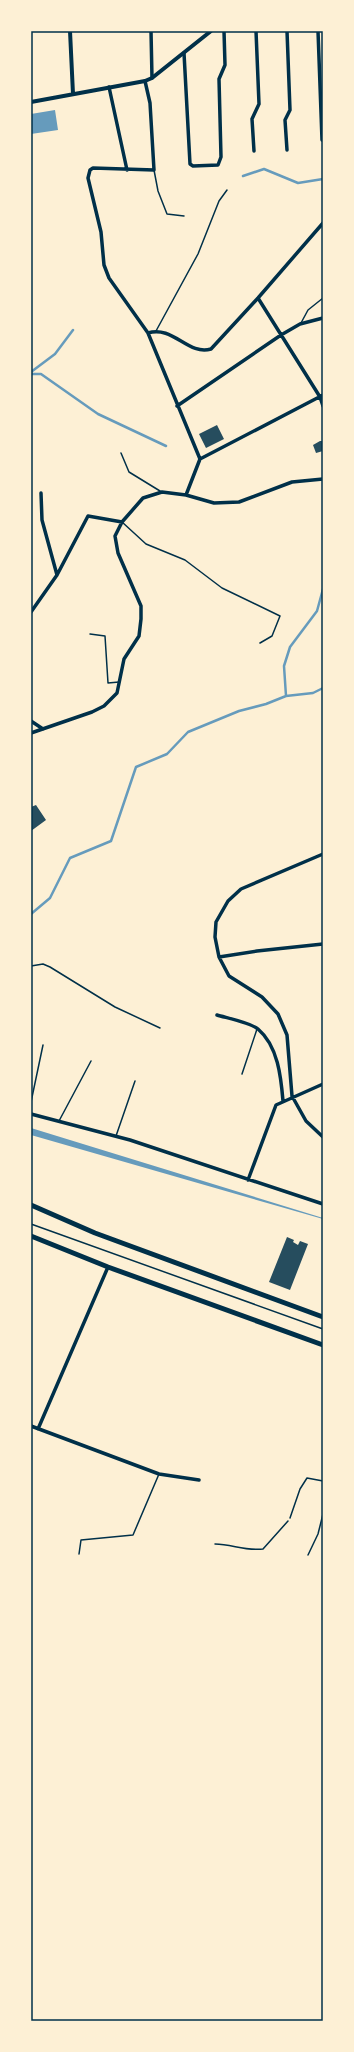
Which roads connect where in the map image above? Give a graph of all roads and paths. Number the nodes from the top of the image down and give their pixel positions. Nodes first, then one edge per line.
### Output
1 (70, 31) edge
2 (151, 31) edge
3 (211, 31) edge
4 (224, 31) edge
5 (256, 31) edge
6 (287, 31) edge
7 (318, 31) edge
8 (184, 53) junction
9 (152, 78) junction
10 (145, 81) junction
11 (109, 87) junction
12 (73, 94) junction
13 (31, 102) edge
14 (322, 140) edge
15 (287, 150) dead end
16 (254, 151) dead end
17 (127, 170) junction
18 (154, 170) junction
19 (228, 190) dead end
20 (184, 216) dead end
21 (323, 223) edge
22 (258, 298) junction
23 (323, 298) edge
24 (323, 318) edge
25 (300, 324) junction
26 (156, 331) junction
27 (148, 333) junction
28 (281, 335) junction
29 (321, 396) edge
30 (177, 406) junction
31 (323, 406) edge
32 (121, 453) dead end
33 (200, 459) junction
34 (323, 480) edge
35 (162, 492) junction
36 (41, 493) dead end
37 (186, 495) junction
38 (122, 522) junction
39 (57, 575) junction
40 (31, 612) edge
41 (90, 634) dead end
42 (260, 643) dead end
43 (121, 682) junction
44 (31, 722) edge
45 (43, 729) junction
46 (31, 733) edge
47 (323, 854) edge
48 (323, 945) edge
49 (219, 957) junction
50 (31, 966) edge
51 (217, 1015) dead end
52 (160, 1028) dead end
53 (258, 1028) junction
54 (43, 1045) dead end
55 (91, 1061) dead end
56 (242, 1074) dead end
57 (135, 1081) dead end
58 (323, 1084) edge
59 (292, 1096) junction
60 (283, 1101) junction
61 (31, 1102) edge
62 (31, 1114) edge
63 (59, 1121) junction
64 (116, 1136) junction
65 (323, 1137) edge
66 (248, 1180) junction
67 (323, 1204) edge
68 (31, 1205) edge
69 (31, 1224) edge
70 (31, 1236) edge
71 (108, 1267) junction
72 (323, 1317) edge
73 (323, 1329) edge
74 (323, 1345) edge
75 (31, 1426) edge
76 (38, 1429) junction
77 (159, 1474) junction
78 (199, 1480) dead end
79 (323, 1481) edge
80 (323, 1514) edge
81 (290, 1518) joint
82 (215, 1544) dead end
83 (79, 1554) dead end
84 (308, 1556) dead end

1 - 12 street
2 - 9 street
3 - 8 street
4 - 8 street
5 - 16 street
6 - 15 street
7 - 14 street
8 - 9 street
9 - 10 street
10 - 11 street
10 - 18 street
11 - 12 street
11 - 17 street
12 - 13 street
17 - 18 street
17 - 27 street
18 - 20 lane
19 - 26 lane
21 - 22 street
22 - 26 street
22 - 28 street
23 - 25 lane
24 - 25 street
25 - 28 street
26 - 27 street
27 - 30 street
28 - 29 street
28 - 30 street
29 - 31 street
29 - 33 street
30 - 33 street
32 - 35 lane
33 - 37 street
34 - 37 street
35 - 37 street
35 - 38 street
36 - 39 street
38 - 39 street
38 - 42 lane
38 - 43 street
39 - 40 street
41 - 43 lane
43 - 45 street
44 - 45 street
45 - 46 street
47 - 49 street
48 - 49 street
49 - 59 street
50 - 52 lane
51 - 53 street
53 - 56 lane
53 - 60 street
54 - 61 lane
55 - 63 lane
57 - 64 lane
58 - 59 street
59 - 60 street
59 - 65 street
60 - 66 street
62 - 63 street
63 - 64 street
64 - 66 street
66 - 67 street
68 - 72 main road
69 - 73 lane
70 - 71 main road
71 - 74 main road
71 - 76 street
75 - 76 street
76 - 77 street
77 - 78 street
77 - 83 lane
79 - 81 lane
80 - 84 lane
81 - 82 path

